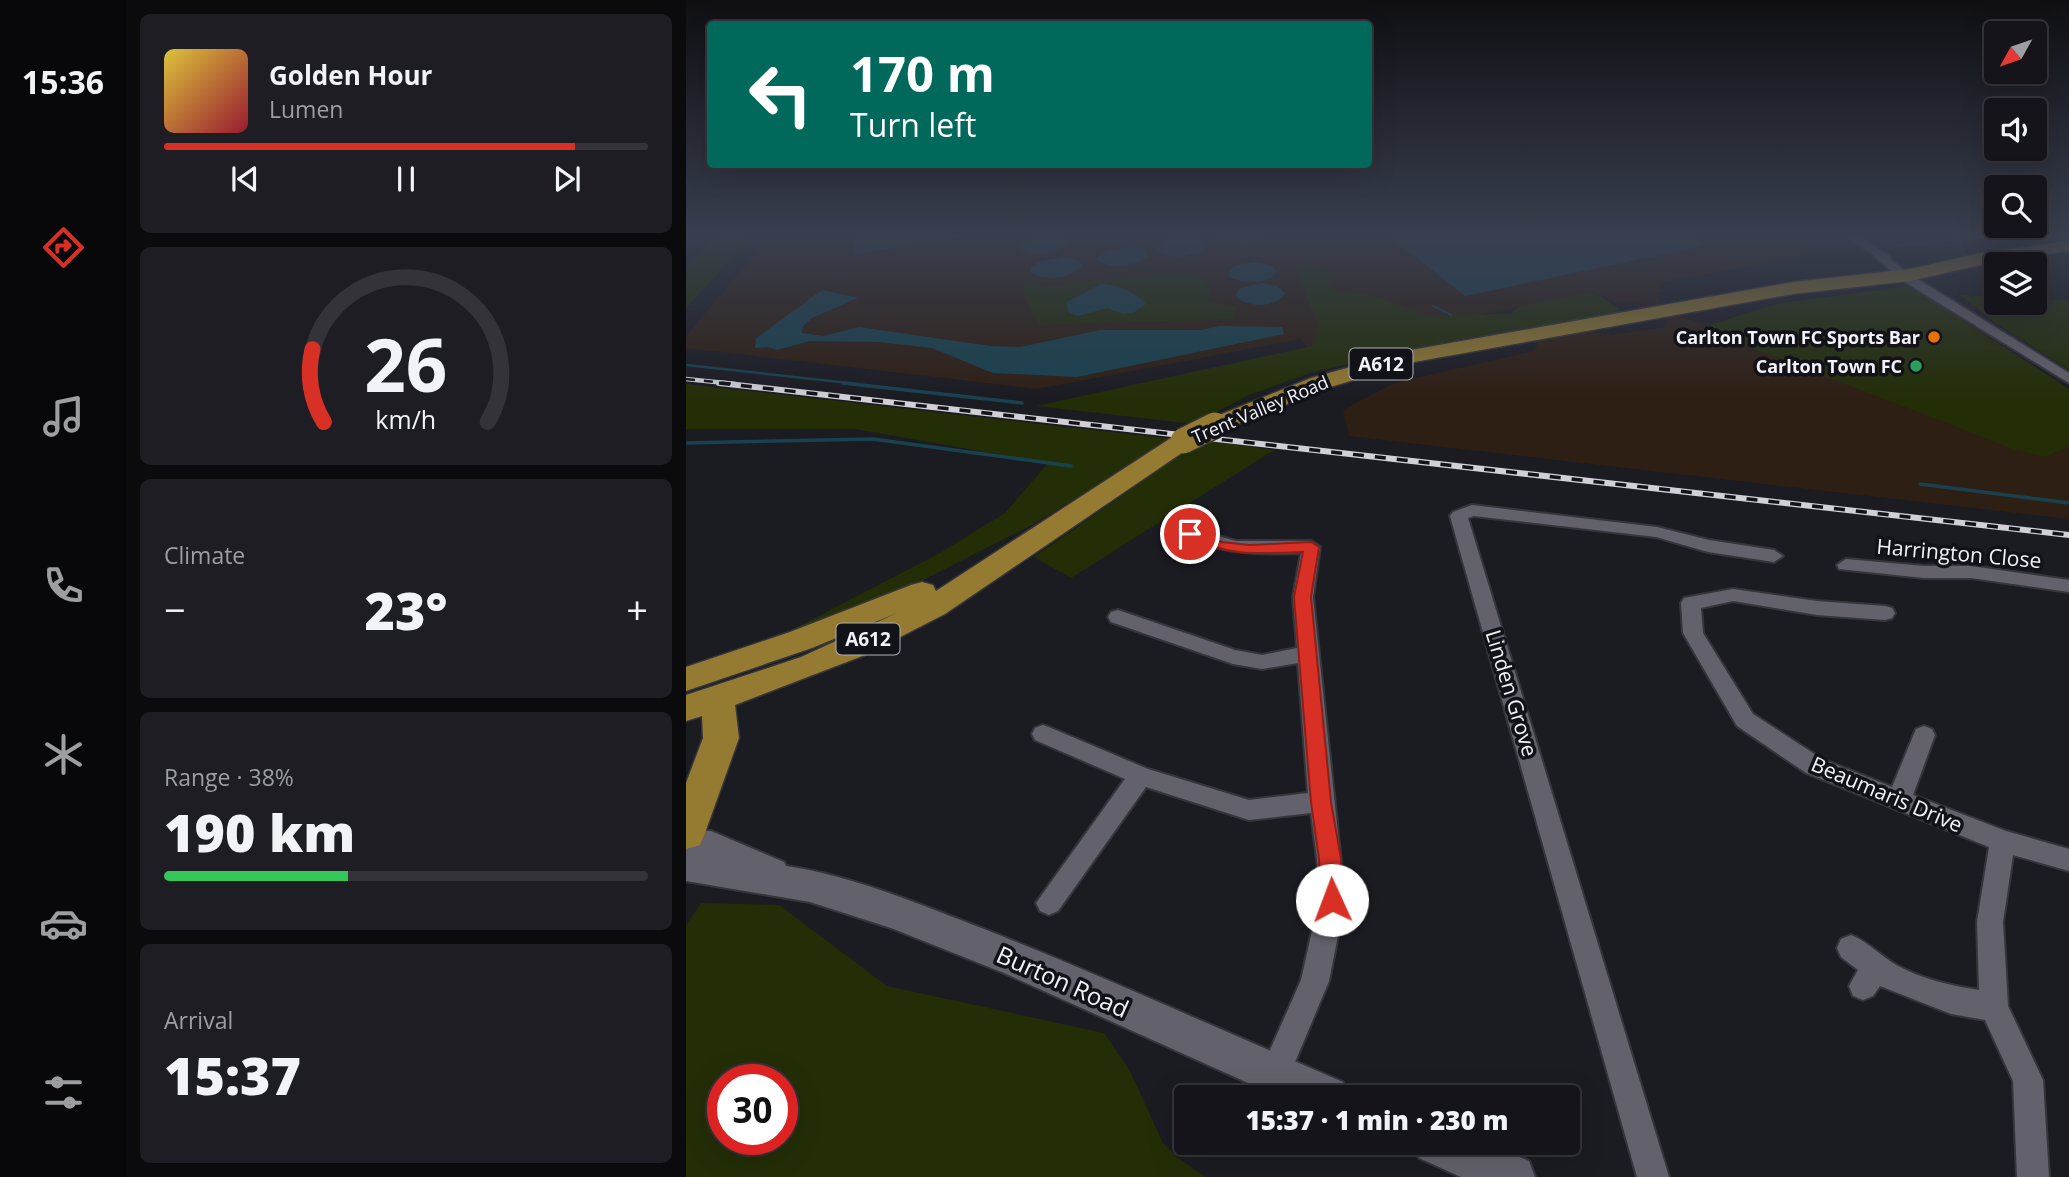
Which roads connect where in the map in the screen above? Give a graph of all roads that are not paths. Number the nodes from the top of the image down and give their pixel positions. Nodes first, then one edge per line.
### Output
1 (1797, 289) edge
2 (1931, 289) edge
3 (2069, 379) edge
4 (1190, 534) dead end
5 (1774, 556) dead end
6 (1846, 565) dead end
7 (2069, 586) edge
8 (1885, 613) dead end
9 (1118, 618) dead end
10 (1307, 654) junction
11 (697, 690) edge
12 (1044, 734) dead end
13 (1924, 735) dead end
14 (1142, 776) junction
15 (1898, 801) junction
16 (1321, 802) junction
17 (686, 833) edge
18 (2003, 841) junction
19 (686, 845) edge
20 (2069, 860) edge
21 (686, 866) edge
22 (792, 882) junction
23 (1049, 903) dead end
24 (1851, 948) dead end
25 (1994, 1007) junction
26 (1274, 1074) junction
27 (1300, 1085) edge
28 (1462, 1155) edge
29 (1513, 1177) edge
30 (1653, 1177) edge
31 (2033, 1177) edge

1 - 11 main road, Trent Valley Road / A612, bridge
2 - 3 street
4 - 10 street
5 - 30 street, Linden Grove
6 - 7 street, Harrington Close
8 - 15 street, Beaumaris Drive
9 - 10 street
10 - 16 street
11 - 17 main road
12 - 14 street
13 - 15 street
14 - 16 street
14 - 23 street
15 - 18 street, Beaumaris Drive
16 - 26 street
18 - 20 street, Beaumaris Drive
18 - 25 street
19 - 22 street, Burton Road
21 - 22 street, Burton Road
22 - 26 street, Burton Road
24 - 25 street
25 - 31 street
26 - 27 street, Burton Road
28 - 29 street

